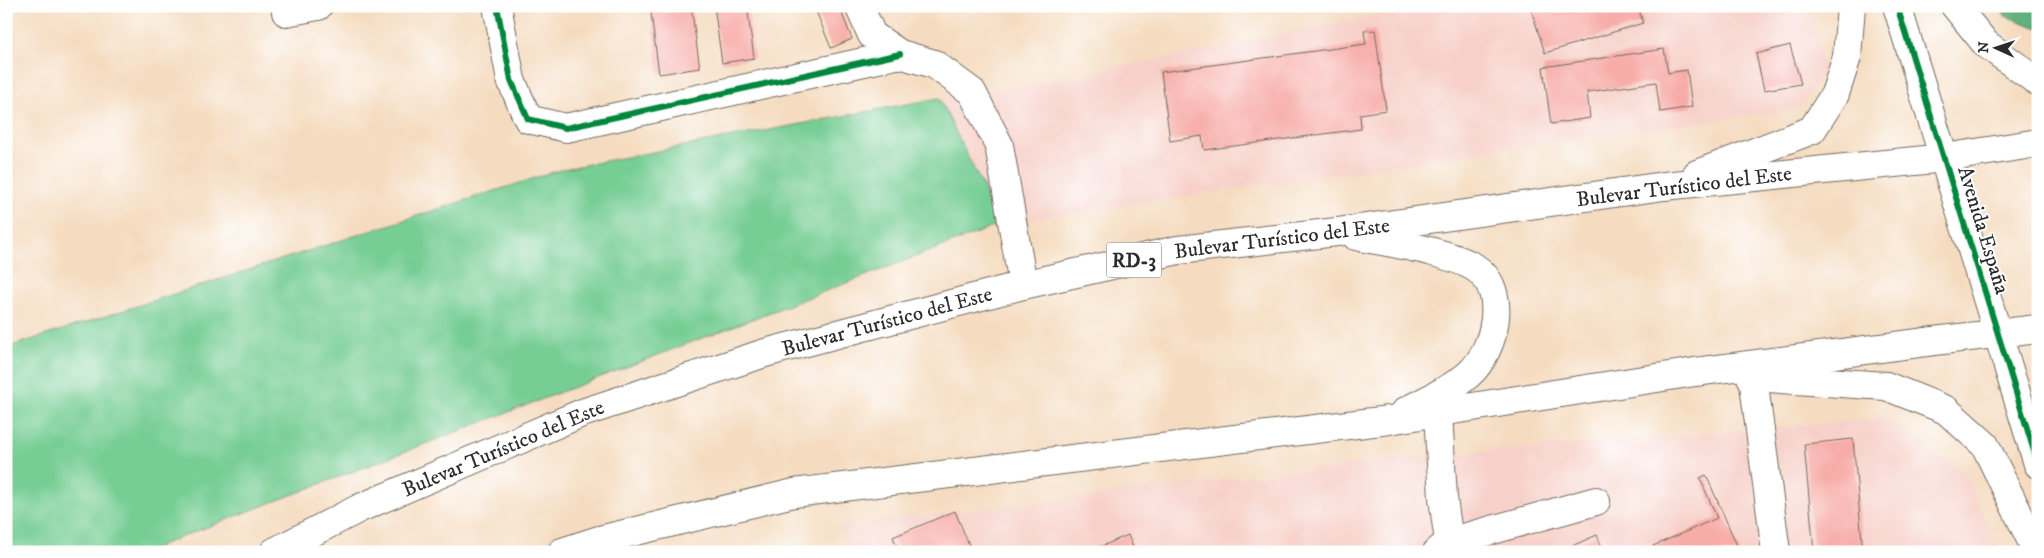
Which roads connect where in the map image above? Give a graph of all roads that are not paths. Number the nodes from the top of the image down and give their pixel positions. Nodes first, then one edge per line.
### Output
1 (318, 6) edge
2 (497, 6) edge
3 (859, 6) edge
4 (1851, 6) edge
5 (1897, 6) edge
6 (1955, 6) edge
7 (286, 12) dead end
8 (900, 54) junction
9 (2038, 82) edge
10 (2038, 143) edge
11 (1945, 158) junction
12 (1664, 186) junction
13 (1337, 232) junction
14 (1023, 285) junction
15 (2038, 329) edge
16 (1999, 333) junction
17 (1695, 372) junction
18 (1753, 377) junction
19 (1438, 413) junction
20 (1390, 420) junction
21 (2038, 464) edge
22 (1596, 501) dead end
23 (1447, 549) edge
24 (274, 552) edge
25 (562, 552) edge
26 (1776, 552) edge
27 (2037, 552) edge

1 - 7 main road
2 - 8 main road
3 - 8 main road
4 - 12 main road
5 - 11 main road, Avenida España
6 - 9 main road
8 - 14 main road
10 - 11 main road, Bulevar Turístico del Este / RD-3
11 - 12 main road, Bulevar Turístico del Este / RD-3
11 - 16 main road, Avenida España
12 - 13 main road, Bulevar Turístico del Este / RD-3
13 - 14 main road, Bulevar Turístico del Este / RD-3
13 - 20 main road
14 - 24 main road, Bulevar Turístico del Este / RD-3
15 - 16 main road
16 - 17 main road
16 - 21 main road, Avenida España
17 - 18 main road
17 - 19 main road
18 - 26 main road
18 - 27 main road
19 - 20 main road
19 - 23 main road
20 - 25 main road
22 - 23 main road

